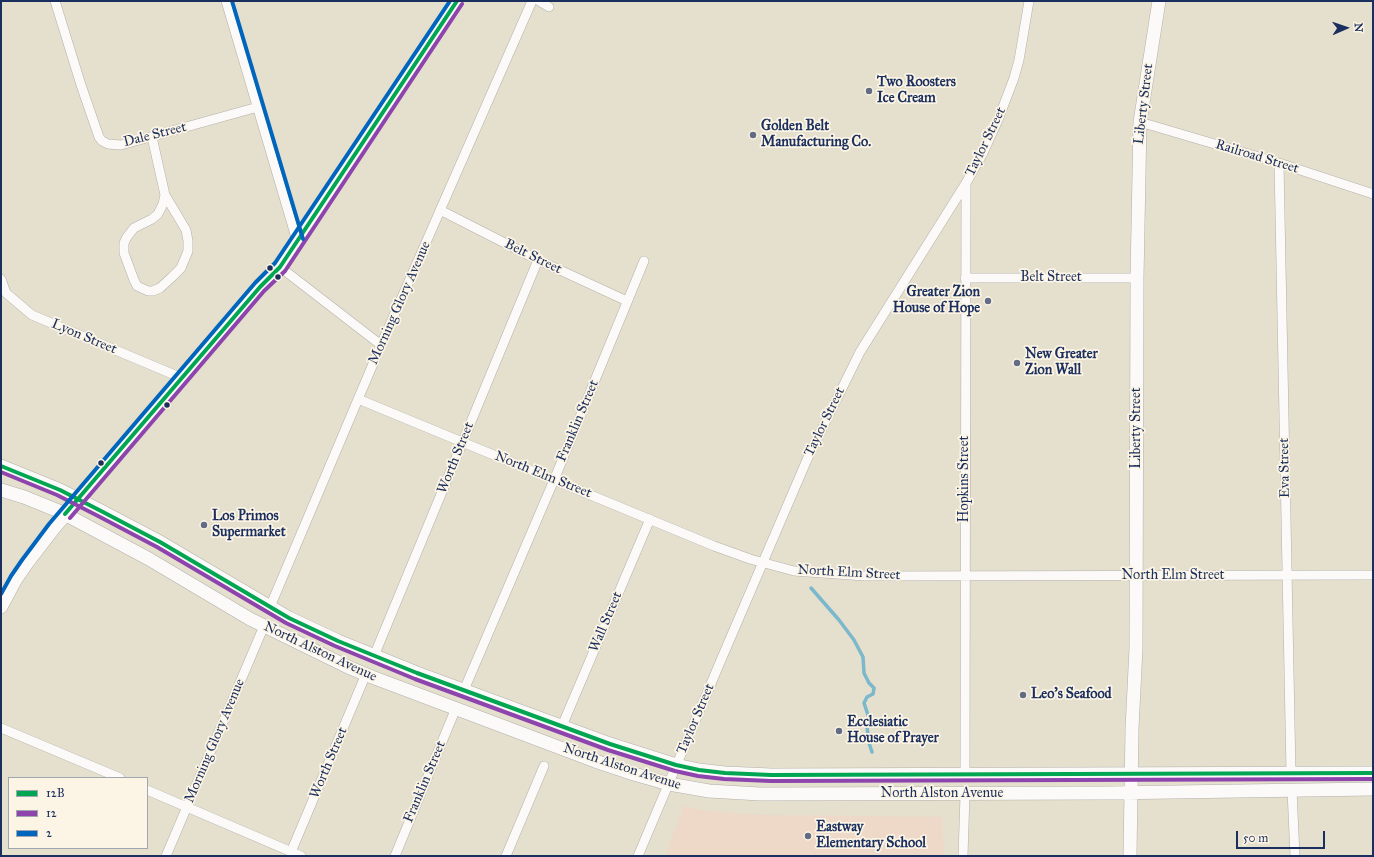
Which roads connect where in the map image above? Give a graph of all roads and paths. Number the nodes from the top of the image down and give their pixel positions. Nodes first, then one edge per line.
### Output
1 (55, 1) edge
2 (226, 1) edge
3 (457, 1) edge
4 (532, 1) edge
5 (539, 1) edge
6 (1029, 1) edge
7 (1159, 1) edge
8 (549, 7) dead end
9 (258, 107) junction
10 (1140, 122) junction
11 (152, 137) junction
12 (1279, 163) junction
13 (966, 183) junction
14 (1373, 194) edge
15 (165, 195) junction
16 (440, 210) junction
17 (297, 241) junction
18 (538, 260) junction
19 (644, 262) dead end
20 (280, 267) junction
21 (965, 278) junction
22 (1137, 278) junction
23 (1, 279) edge
24 (627, 301) junction
25 (381, 346) junction
26 (182, 378) junction
27 (358, 399) junction
28 (462, 442) junction
29 (1, 466) edge
30 (554, 480) junction
31 (1, 490) edge
32 (78, 500) junction
33 (65, 514) junction
34 (650, 519) junction
35 (763, 562) junction
36 (1287, 575) junction
37 (1373, 575) edge
38 (964, 576) junction
39 (1137, 576) junction
40 (1, 607) edge
41 (270, 607) junction
42 (264, 626) junction
43 (374, 656) junction
44 (366, 674) junction
45 (464, 690) junction
46 (456, 708) junction
47 (562, 726) junction
48 (1, 728) edge
49 (676, 765) junction
50 (544, 766) dead end
51 (1373, 773) edge
52 (1131, 774) junction
53 (1291, 774) junction
54 (965, 775) junction
55 (118, 777) edge
56 (669, 784) junction
57 (1373, 789) edge
58 (148, 790) edge
59 (1292, 790) junction
60 (1131, 793) junction
61 (965, 794) junction
62 (187, 806) junction
63 (291, 852) junction
64 (166, 856) edge
65 (301, 856) edge
66 (394, 856) edge
67 (506, 856) edge
68 (638, 856) edge
69 (963, 856) edge
70 (1130, 856) edge
71 (1295, 856) edge

1 - 11 street, Dale Street
2 - 9 street
3 - 17 main road
4 - 16 street, Morning Glory Avenue
5 - 8 street
6 - 13 street, Taylor Street
7 - 10 main road, Liberty Street
9 - 11 street, Dale Street
9 - 17 street
10 - 12 street, Railroad Street
10 - 22 main road, Liberty Street
11 - 15 street
12 - 14 street, Railroad Street
12 - 36 street, Eva Street
13 - 21 street, Hopkins Street
13 - 35 street, Taylor Street
15 - 15 street
16 - 18 street, Belt Street
16 - 25 street, Morning Glory Avenue
17 - 20 main road
18 - 24 street, Belt Street
18 - 28 street, Worth Street
19 - 24 street, Franklin Street
20 - 25 street
20 - 26 main road
21 - 22 street, Belt Street
21 - 38 street, Hopkins Street
22 - 39 main road, Liberty Street
23 - 26 street, Lyon Street
24 - 30 street, Franklin Street
25 - 27 street, Morning Glory Avenue
26 - 32 main road
27 - 28 street, North Elm Street
27 - 41 street, Morning Glory Avenue
28 - 30 street, North Elm Street
28 - 43 street, Worth Street
29 - 32 main road, North Alston Avenue
30 - 34 street, North Elm Street
30 - 45 street, Franklin Street
31 - 33 main road, North Alston Avenue
32 - 33 main road
32 - 41 main road, North Alston Avenue
33 - 40 main road
33 - 42 main road, North Alston Avenue
34 - 35 street, North Elm Street
34 - 47 street, Wall Street
35 - 38 street, North Elm Street
35 - 49 street, Taylor Street
36 - 37 street, North Elm Street
36 - 39 street, North Elm Street
36 - 53 street, Eva Street
38 - 39 street, North Elm Street
38 - 54 street, Hopkins Street
39 - 52 main road, Liberty Street
41 - 43 main road, North Alston Avenue
42 - 44 main road, North Alston Avenue
42 - 62 street, Morning Glory Avenue
43 - 45 main road, North Alston Avenue
44 - 46 main road, North Alston Avenue
44 - 63 street, Worth Street
45 - 47 main road, North Alston Avenue
46 - 56 main road, North Alston Avenue
46 - 66 street, Franklin Street
47 - 49 main road, North Alston Avenue
48 - 55 street
49 - 54 main road, North Alston Avenue
49 - 56 street, Taylor Street
50 - 67 street
51 - 53 main road, North Alston Avenue
52 - 53 main road, North Alston Avenue
52 - 54 main road, North Alston Avenue
52 - 60 main road, Liberty Street
56 - 61 main road, North Alston Avenue
56 - 68 street, Taylor Street
57 - 59 main road, North Alston Avenue
58 - 62 street
59 - 60 main road, North Alston Avenue
59 - 71 street
60 - 61 main road, North Alston Avenue
60 - 70 main road, Liberty Street
61 - 69 street
62 - 63 street
62 - 64 street, Morning Glory Avenue
63 - 65 street

